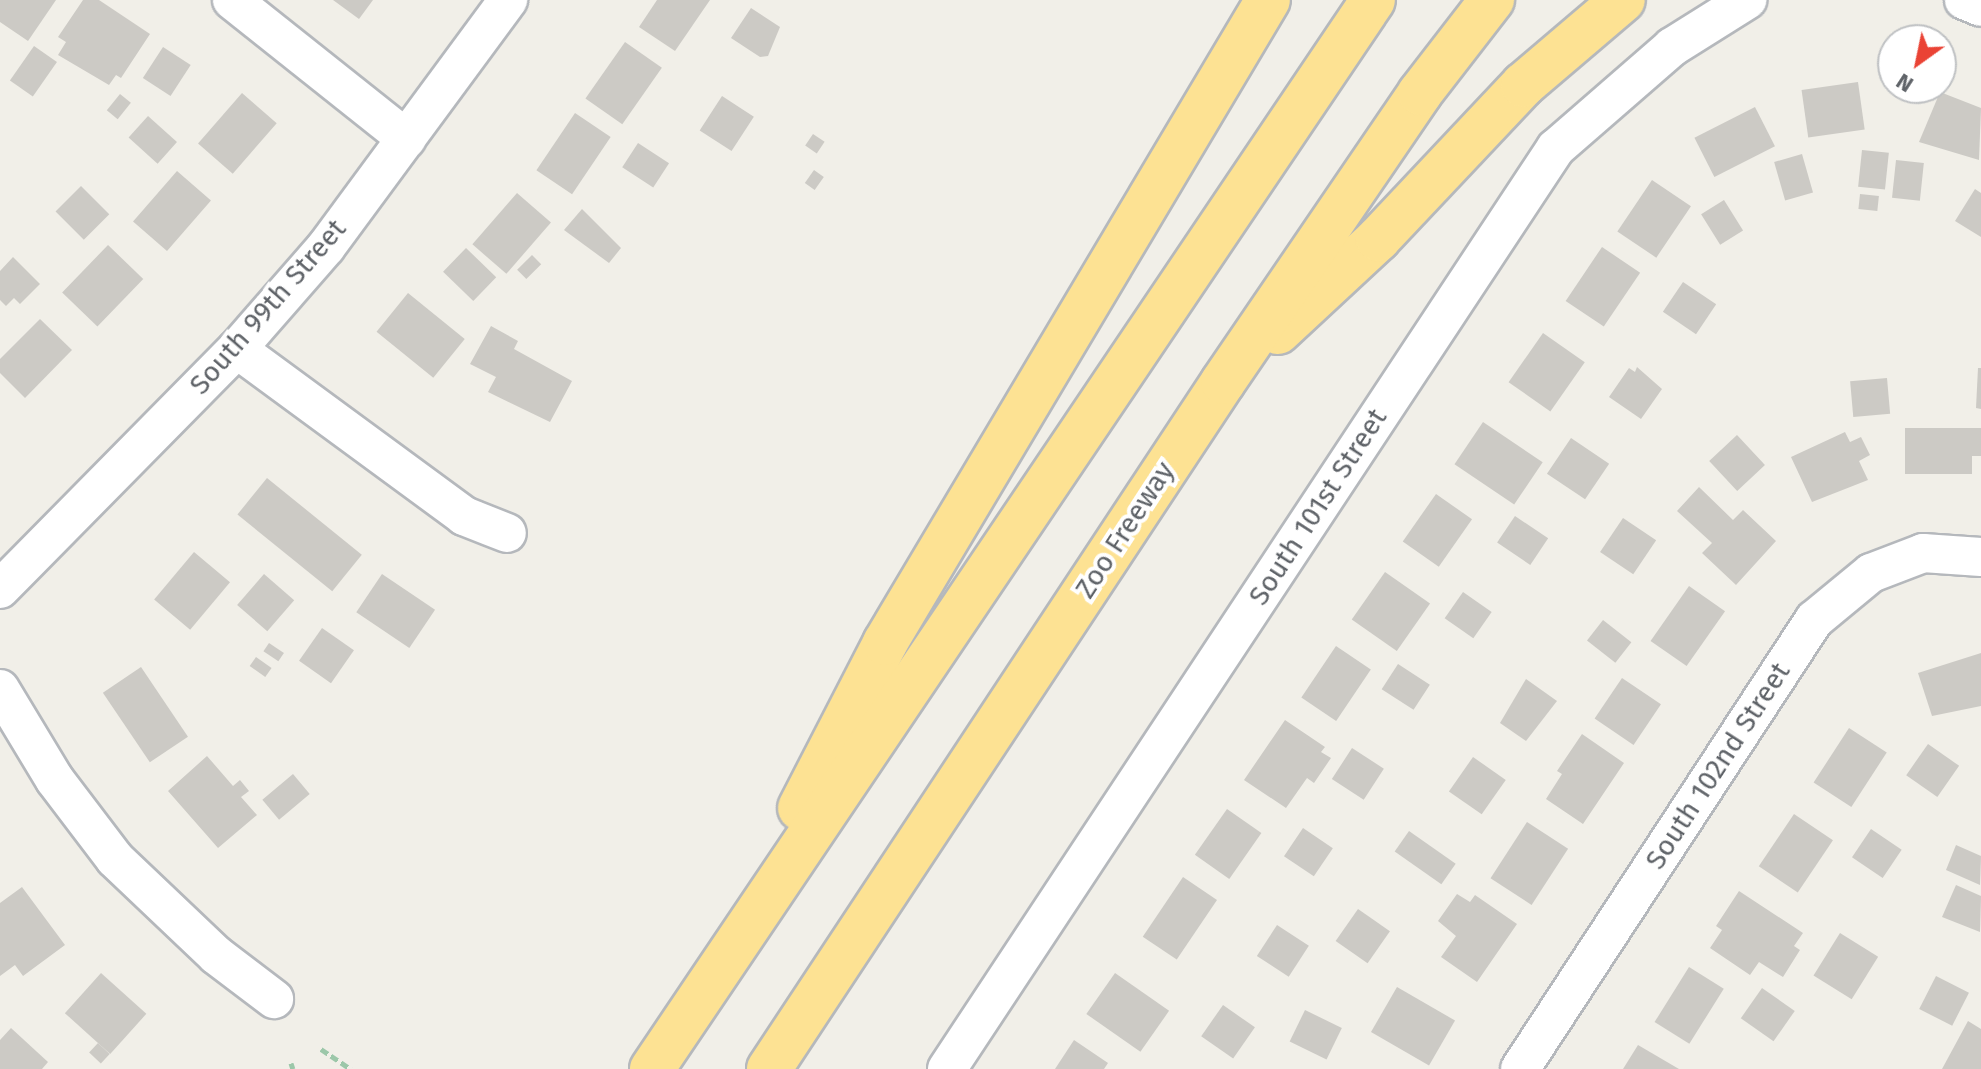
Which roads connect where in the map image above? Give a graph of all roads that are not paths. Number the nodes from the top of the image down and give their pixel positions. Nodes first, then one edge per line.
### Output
1 (232, 0) edge
2 (508, 0) edge
3 (1268, 0) edge
4 (1373, 0) edge
5 (1492, 0) edge
6 (1623, 0) edge
7 (1747, 0) edge
8 (1964, 0) edge
9 (1981, 7) edge
10 (407, 139) junction
11 (237, 349) junction
12 (1223, 382) junction
13 (507, 533) dead end
14 (1981, 557) edge
15 (0, 589) edge
16 (0, 689) edge
17 (703, 994) junction
18 (274, 999) dead end
19 (652, 1069) edge
20 (769, 1069) edge
21 (947, 1069) edge
22 (1520, 1069) edge

1 - 10 street
2 - 10 street, South 99th Street
3 - 17 highway
4 - 17 highway
5 - 12 highway, Zoo Freeway
6 - 12 highway
7 - 21 street, South 101st Street
8 - 9 street
10 - 11 street, South 99th Street
11 - 13 street
11 - 15 street, South 99th Street
12 - 20 highway, Zoo Freeway
14 - 22 street, South 102nd Street
16 - 18 street
17 - 19 highway

